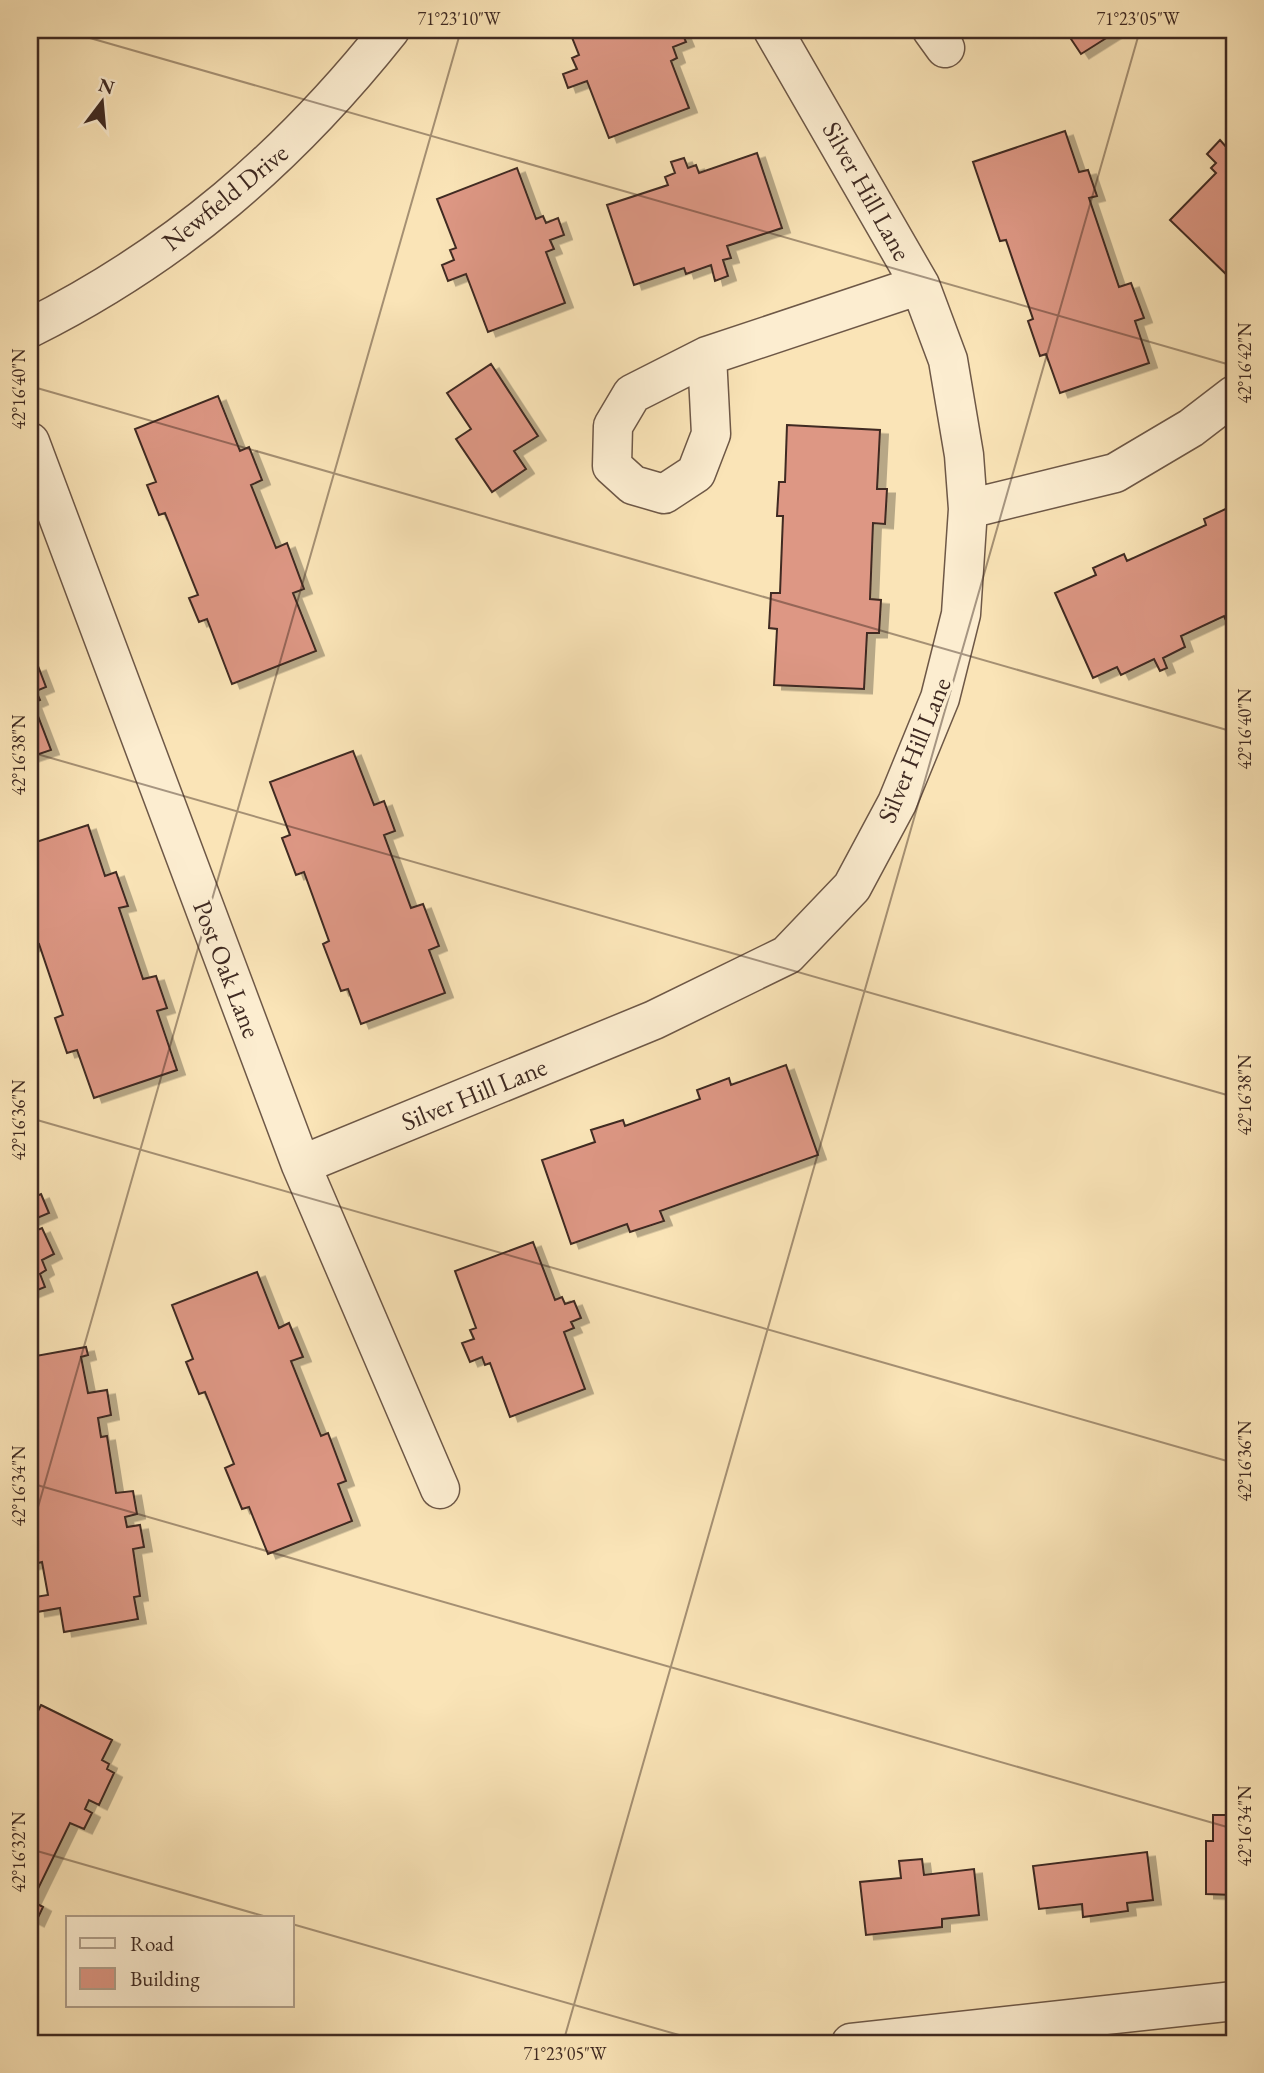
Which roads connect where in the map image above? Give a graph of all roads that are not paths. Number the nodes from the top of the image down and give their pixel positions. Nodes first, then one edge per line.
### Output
1 (390, 30) edge
2 (773, 30) edge
3 (919, 285) junction
4 (30, 328) edge
5 (707, 356) dead end
6 (1234, 395) edge
7 (30, 442) edge
8 (968, 509) junction
9 (301, 1165) junction
10 (440, 1489) dead end
11 (1234, 2001) edge
12 (851, 2043) edge

1 - 4 street, Newfield Drive
2 - 3 street, Silver Hill Lane
3 - 5 street
3 - 8 street, Silver Hill Lane
6 - 8 street
7 - 9 street, Post Oak Lane
8 - 9 street, Silver Hill Lane
9 - 10 street, Post Oak Lane
11 - 12 street

